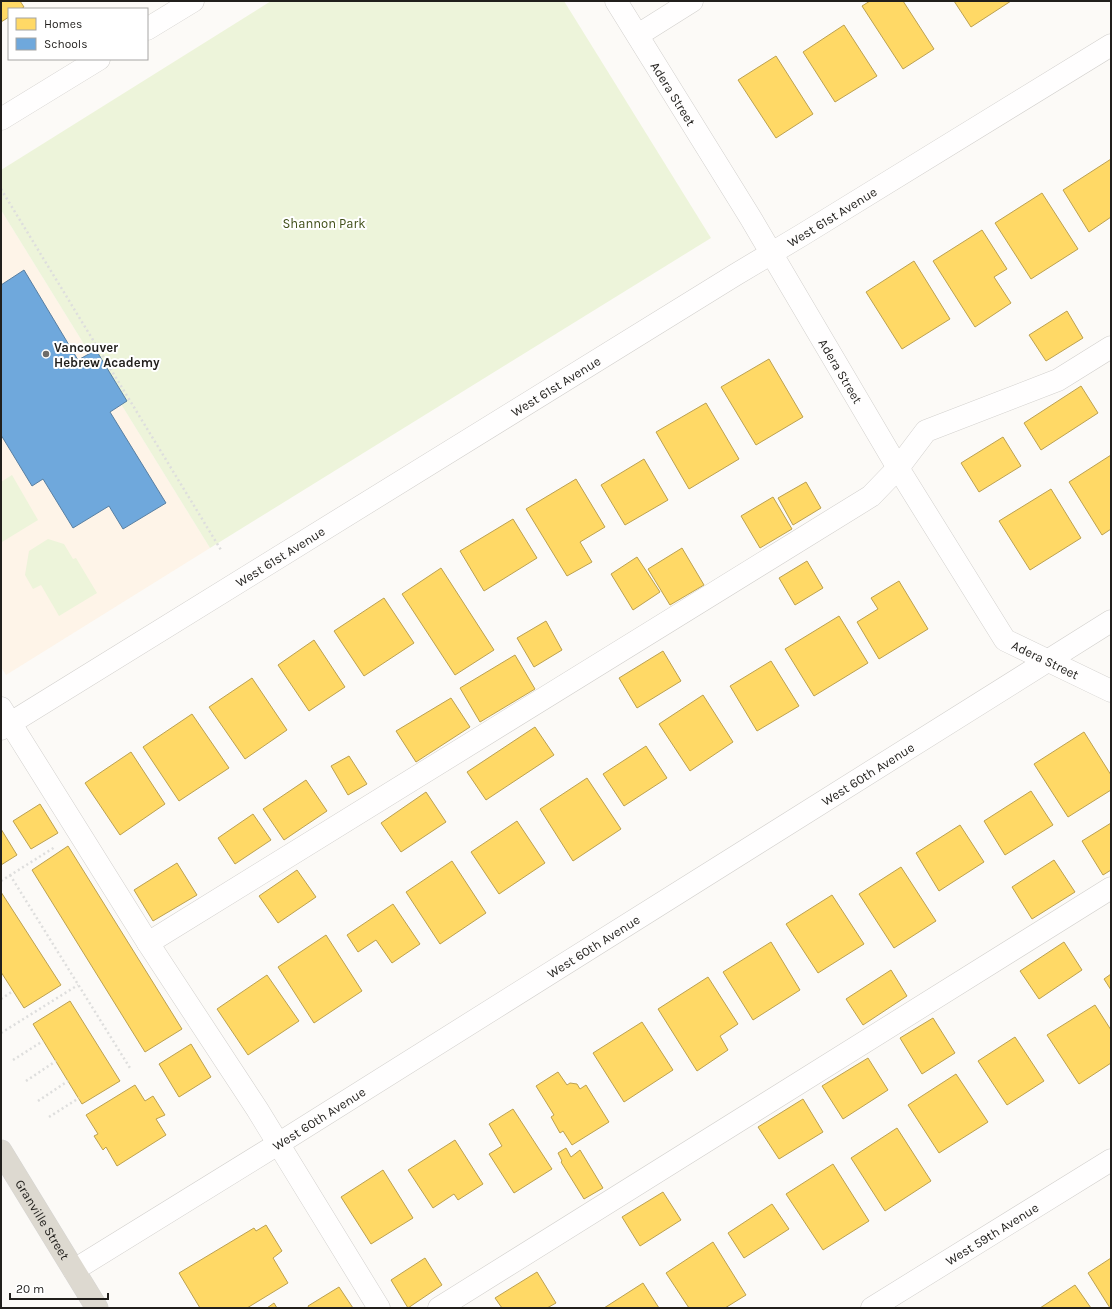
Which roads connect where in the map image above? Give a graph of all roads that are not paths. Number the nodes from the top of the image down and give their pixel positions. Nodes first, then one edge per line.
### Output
1 (193, 1) edge
2 (616, 1) edge
3 (692, 1) edge
4 (148, 28) edge
5 (638, 35) junction
6 (1111, 45) edge
7 (97, 60) edge
8 (1, 119) edge
9 (771, 254) junction
10 (1111, 347) edge
11 (898, 468) junction
12 (1111, 620) edge
13 (1047, 660) junction
14 (1111, 691) edge
15 (4, 720) edge
16 (1111, 888) edge
17 (148, 943) junction
18 (278, 1144) junction
19 (1, 1151) edge
20 (1111, 1160) edge
21 (74, 1270) junction
22 (97, 1308) edge
23 (379, 1308) edge
24 (440, 1308) edge
25 (872, 1308) edge

1 - 4 street
2 - 5 street, Adera Street
3 - 5 street
5 - 9 street, Adera Street
6 - 9 street, West 61st Avenue
7 - 8 street
9 - 11 street, Adera Street
9 - 15 street, West 61st Avenue
10 - 11 street
11 - 13 street, Adera Street
11 - 17 street
12 - 13 street, West 60th Avenue
13 - 14 street, Adera Street
13 - 18 street, West 60th Avenue
15 - 17 street
16 - 24 street
17 - 18 street
18 - 21 street, West 60th Avenue
18 - 23 street
19 - 21 highway, Granville Street
20 - 25 street, West 59th Avenue
21 - 22 highway, Granville Street

